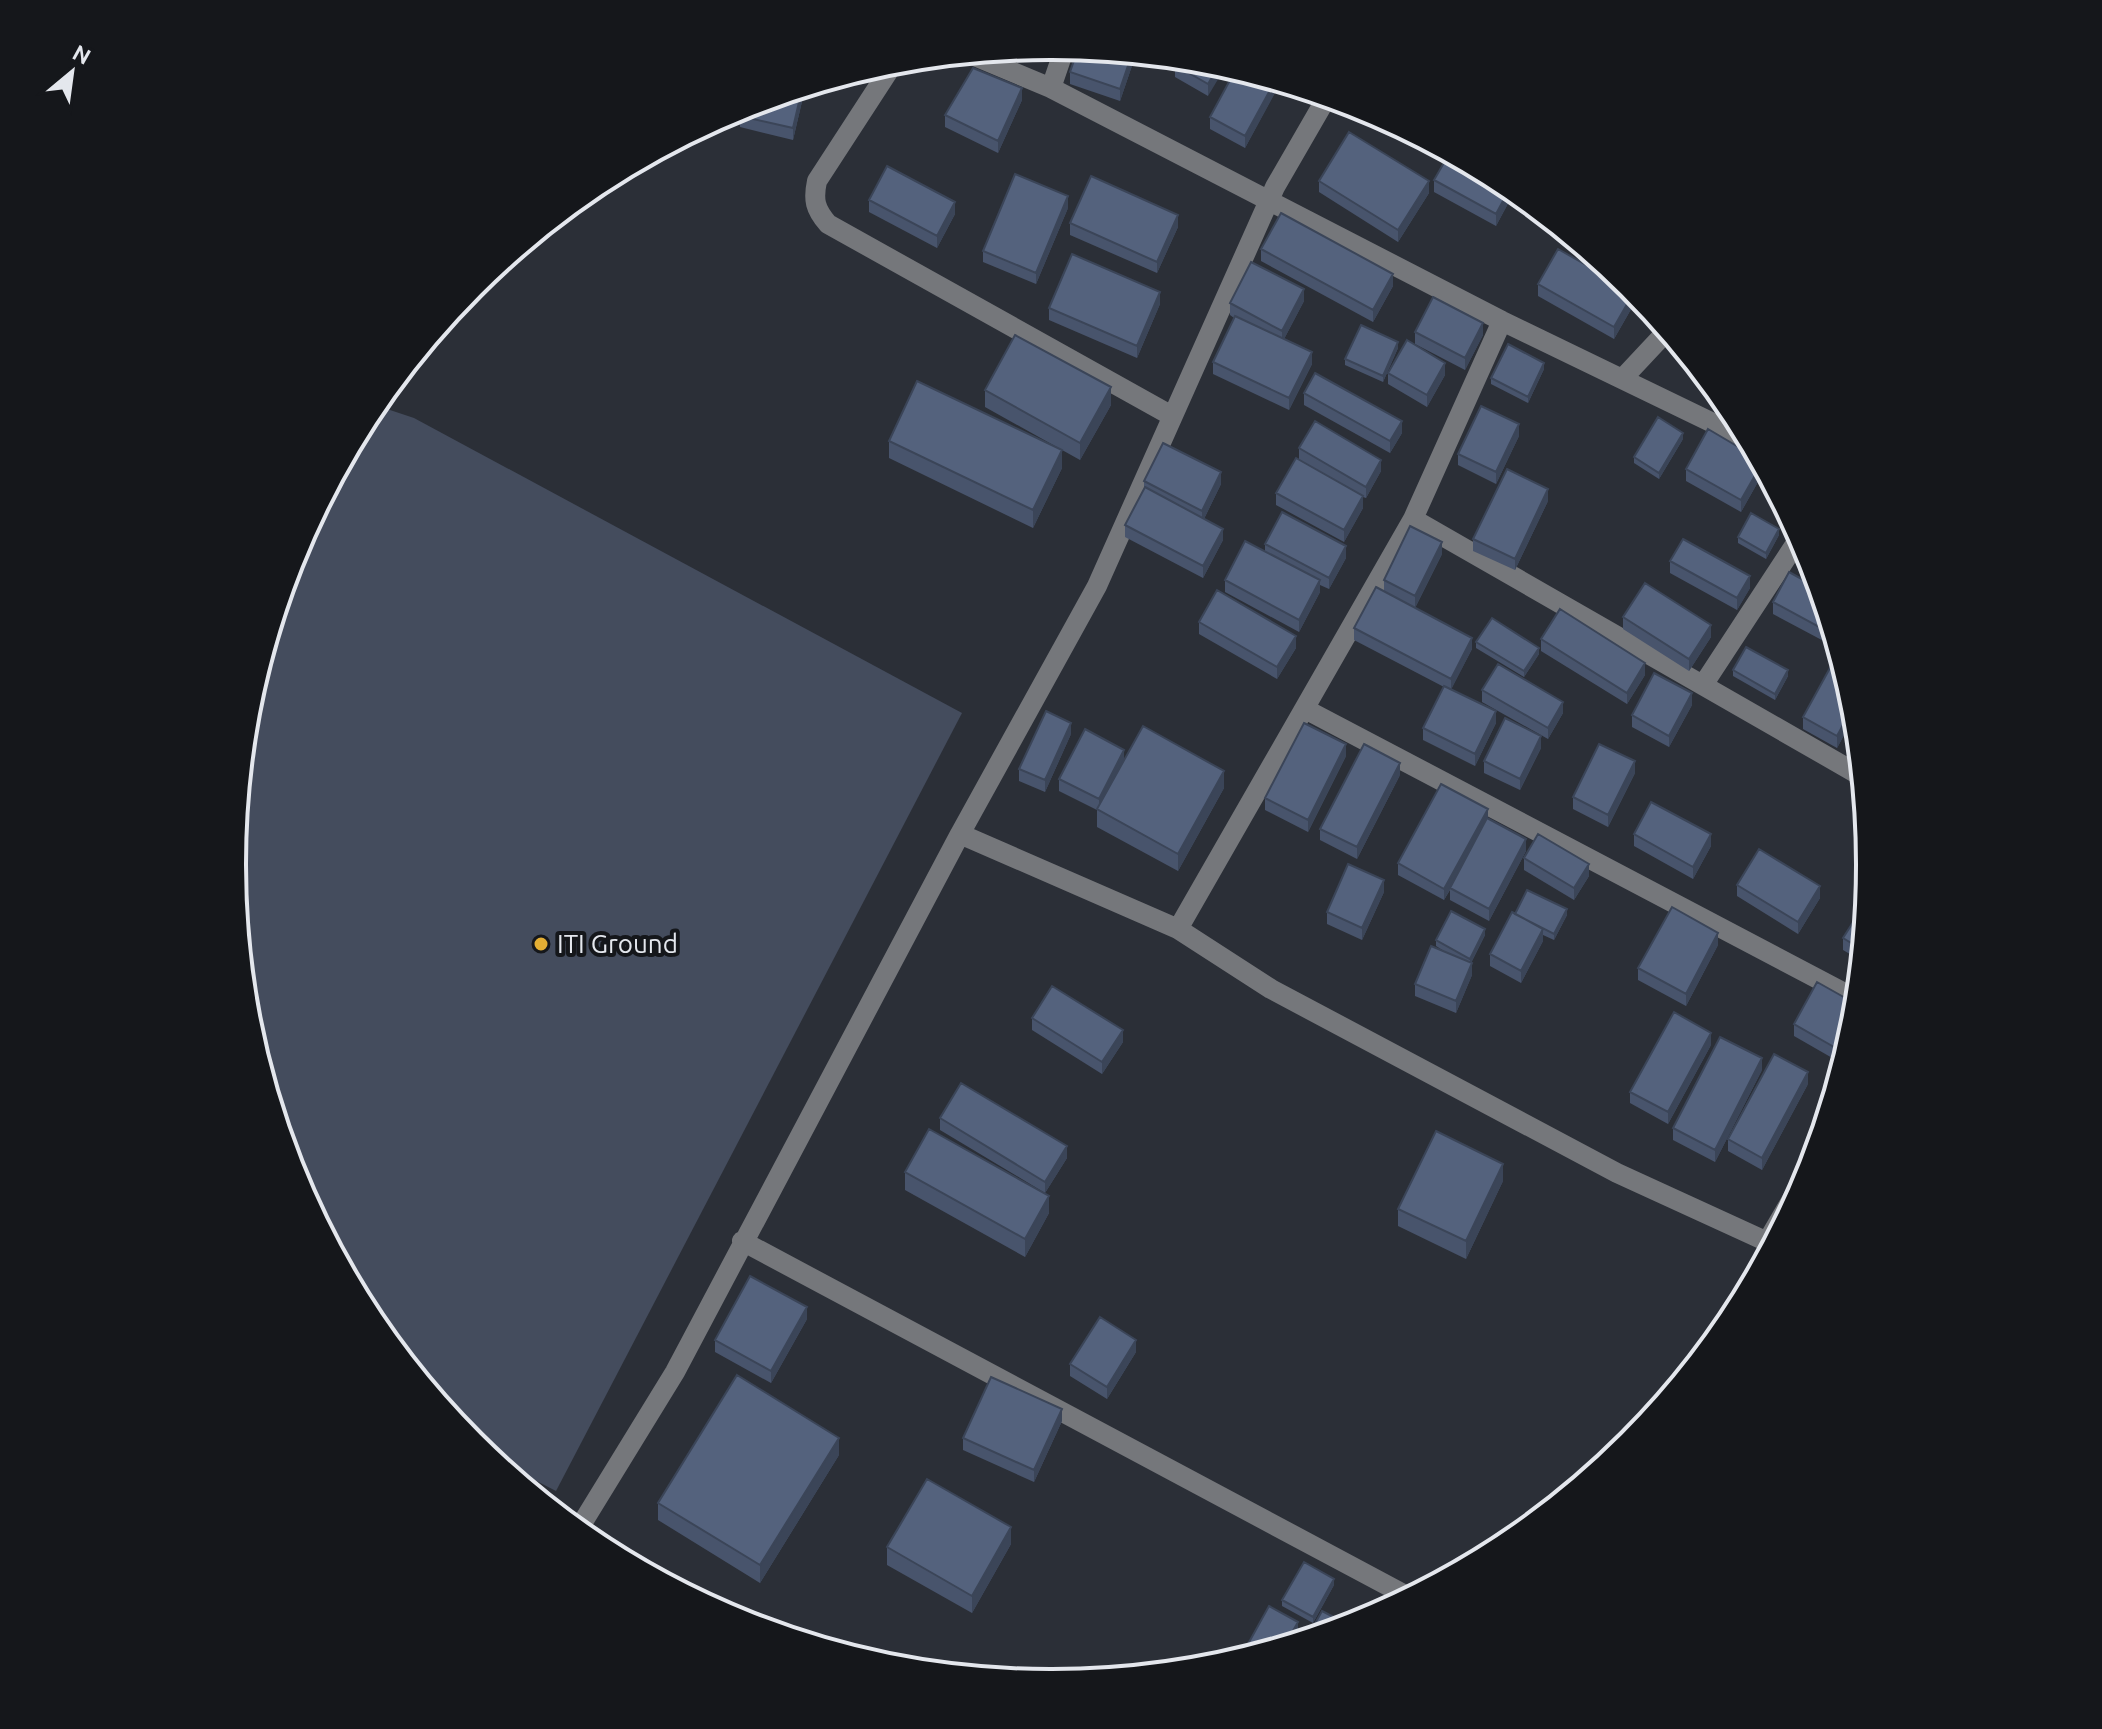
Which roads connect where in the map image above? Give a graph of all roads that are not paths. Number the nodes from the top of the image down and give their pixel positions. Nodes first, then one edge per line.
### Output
1 (1060, 60) edge
2 (991, 63) edge
3 (884, 77) edge
4 (1051, 88) junction
5 (1321, 107) edge
6 (1270, 201) junction
7 (1502, 321) junction
8 (1660, 339) edge
9 (1623, 378) junction
10 (1172, 416) junction
11 (1728, 430) edge
12 (1413, 519) junction
13 (1791, 550) edge
14 (1703, 685) junction
15 (1305, 709) junction
16 (1850, 770) edge
17 (960, 834) junction
18 (1178, 929) junction
19 (1845, 993) edge
20 (1762, 1240) edge
21 (742, 1241) junction
22 (585, 1519) edge
23 (1397, 1591) edge

1 - 4 street
2 - 4 street
3 - 10 street
4 - 6 street
5 - 6 street
6 - 7 street
6 - 10 street
7 - 9 street
7 - 12 street
8 - 9 street
9 - 11 street
10 - 17 street
12 - 14 street
12 - 15 street
13 - 14 street
14 - 16 street
15 - 18 street
15 - 19 street
17 - 18 street
17 - 21 street
18 - 20 street
21 - 22 street
21 - 23 street

